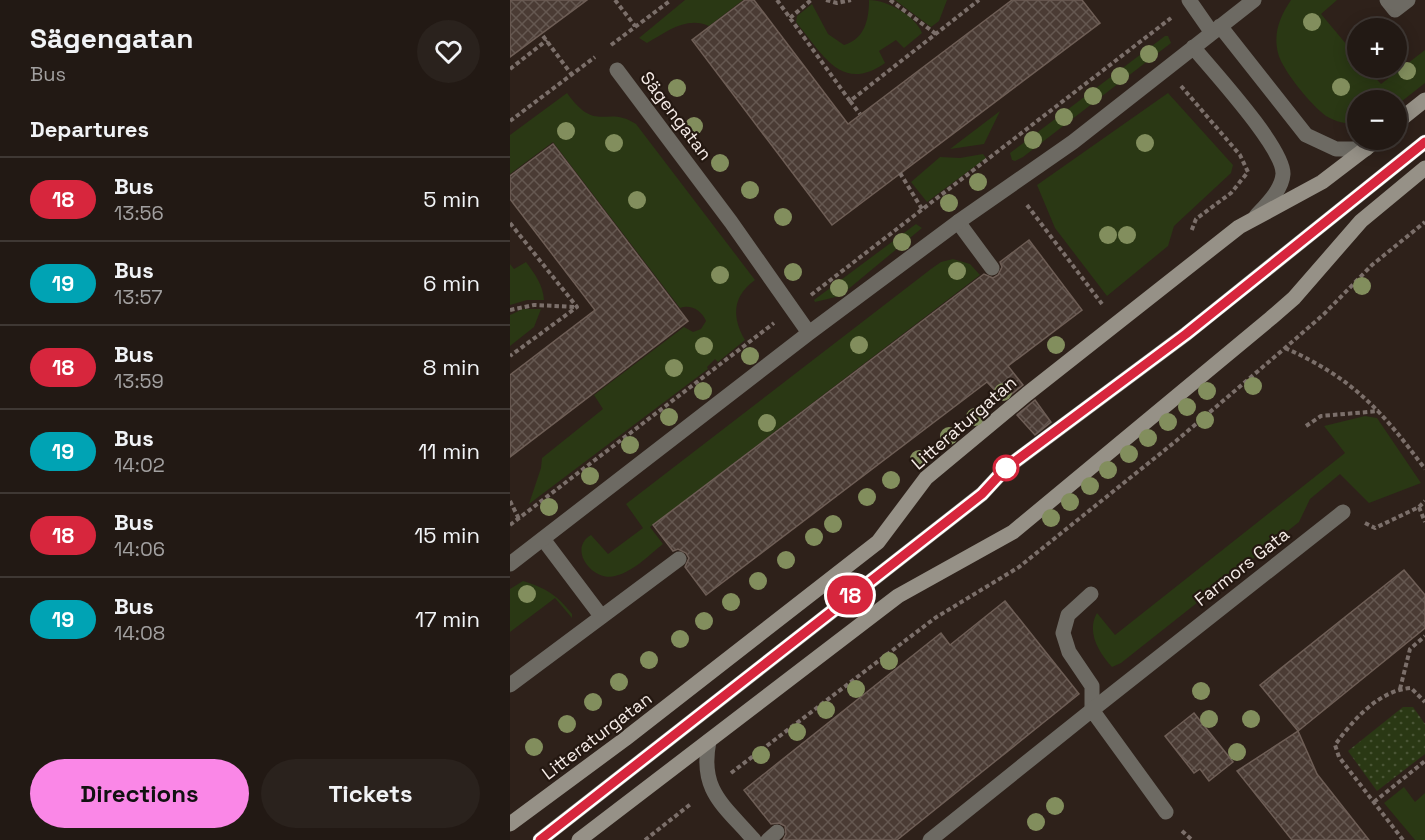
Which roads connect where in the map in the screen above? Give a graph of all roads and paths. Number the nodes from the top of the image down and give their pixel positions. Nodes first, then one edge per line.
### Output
1 (615, 0) edge
2 (671, 0) edge
3 (777, 0) edge
4 (811, 0) edge
5 (826, 0) edge
6 (851, 0) edge
7 (890, 0) edge
8 (979, 0) edge
9 (1254, 0) edge
10 (1387, 0) edge
11 (1407, 0) edge
12 (1190, 2) edge
13 (790, 18) junction
14 (1170, 19) junction
15 (635, 26) junction
16 (1216, 30) junction
17 (936, 34) junction
18 (543, 36) dead end
19 (547, 40) junction
20 (1187, 52) junction
21 (510, 69) edge
22 (617, 70) dead end
23 (572, 75) junction
24 (1425, 100) edge
25 (850, 101) junction
26 (860, 114) dead end
27 (1407, 114) edge
28 (510, 121) edge
29 (1425, 142) edge
30 (1347, 147) edge
31 (1363, 150) edge
32 (1425, 168) edge
33 (900, 173) dead end
34 (1012, 186) junction
35 (922, 208) junction
36 (1254, 218) junction
37 (958, 222) junction
38 (1425, 222) edge
39 (510, 223) edge
40 (1187, 241) dead end
41 (992, 268) dead end
42 (577, 307) junction
43 (510, 310) edge
44 (791, 310) junction
45 (1108, 312) dead end
46 (809, 333) junction
47 (1285, 348) junction
48 (510, 356) edge
49 (1380, 411) junction
50 (1306, 426) dead end
51 (1425, 469) edge
52 (510, 501) edge
53 (1425, 501) edge
54 (1419, 507) junction
55 (1343, 512) joint
56 (519, 519) junction
57 (1425, 522) edge
58 (510, 525) edge
59 (543, 539) junction
60 (679, 560) dead end
61 (510, 564) edge
62 (1091, 594) dead end
63 (601, 616) junction
64 (1425, 636) edge
65 (510, 685) edge
66 (1400, 689) junction
67 (1425, 702) edge
68 (1092, 710) junction
69 (709, 741) junction
70 (1425, 761) edge
71 (711, 788) junction
72 (1374, 802) junction
73 (1166, 812) dead end
74 (510, 824) edge
75 (540, 840) edge
76 (579, 840) edge
77 (645, 840) edge
78 (754, 840) edge
79 (930, 840) edge
80 (1404, 840) edge

1 - 15 path
2 - 15 path
3 - 13 path
4 - 13 path
5 - 6 path
7 - 17 path
8 - 17 path
9 - 16 street
10 - 11 street
12 - 14 path
12 - 16 street
13 - 25 path
14 - 20 path
14 - 35 path
15 - 23 path
16 - 20 street
16 - 30 street
17 - 25 path
18 - 19 path
19 - 21 path
19 - 23 path
20 - 34 street
20 - 36 street
20 - 40 path
22 - 44 street, Sägengatan
23 - 28 path
24 - 27 street
25 - 26 path
29 - 75 street
31 - 36 street, Litteraturgatan
32 - 69 street
33 - 35 path
34 - 37 street
34 - 45 path
35 - 44 path
36 - 74 street, Litteraturgatan
37 - 41 street
37 - 46 street
38 - 47 path
39 - 42 path
42 - 43 path
42 - 48 path
44 - 46 street, Sägengatan
44 - 56 path
46 - 59 street
47 - 49 path
47 - 71 path
49 - 50 path
49 - 51 path
52 - 56 path
53 - 54 path
54 - 55 path
54 - 57 path
55 - 68 street, Farmors Gata
56 - 58 path
59 - 61 street
59 - 63 street
60 - 63 street
62 - 68 street
63 - 65 street
64 - 66 path
66 - 67 path
66 - 72 path
68 - 73 street
68 - 79 street, Farmors Gata
69 - 71 street
69 - 76 street
70 - 72 path
71 - 77 path
71 - 78 street
72 - 80 path

